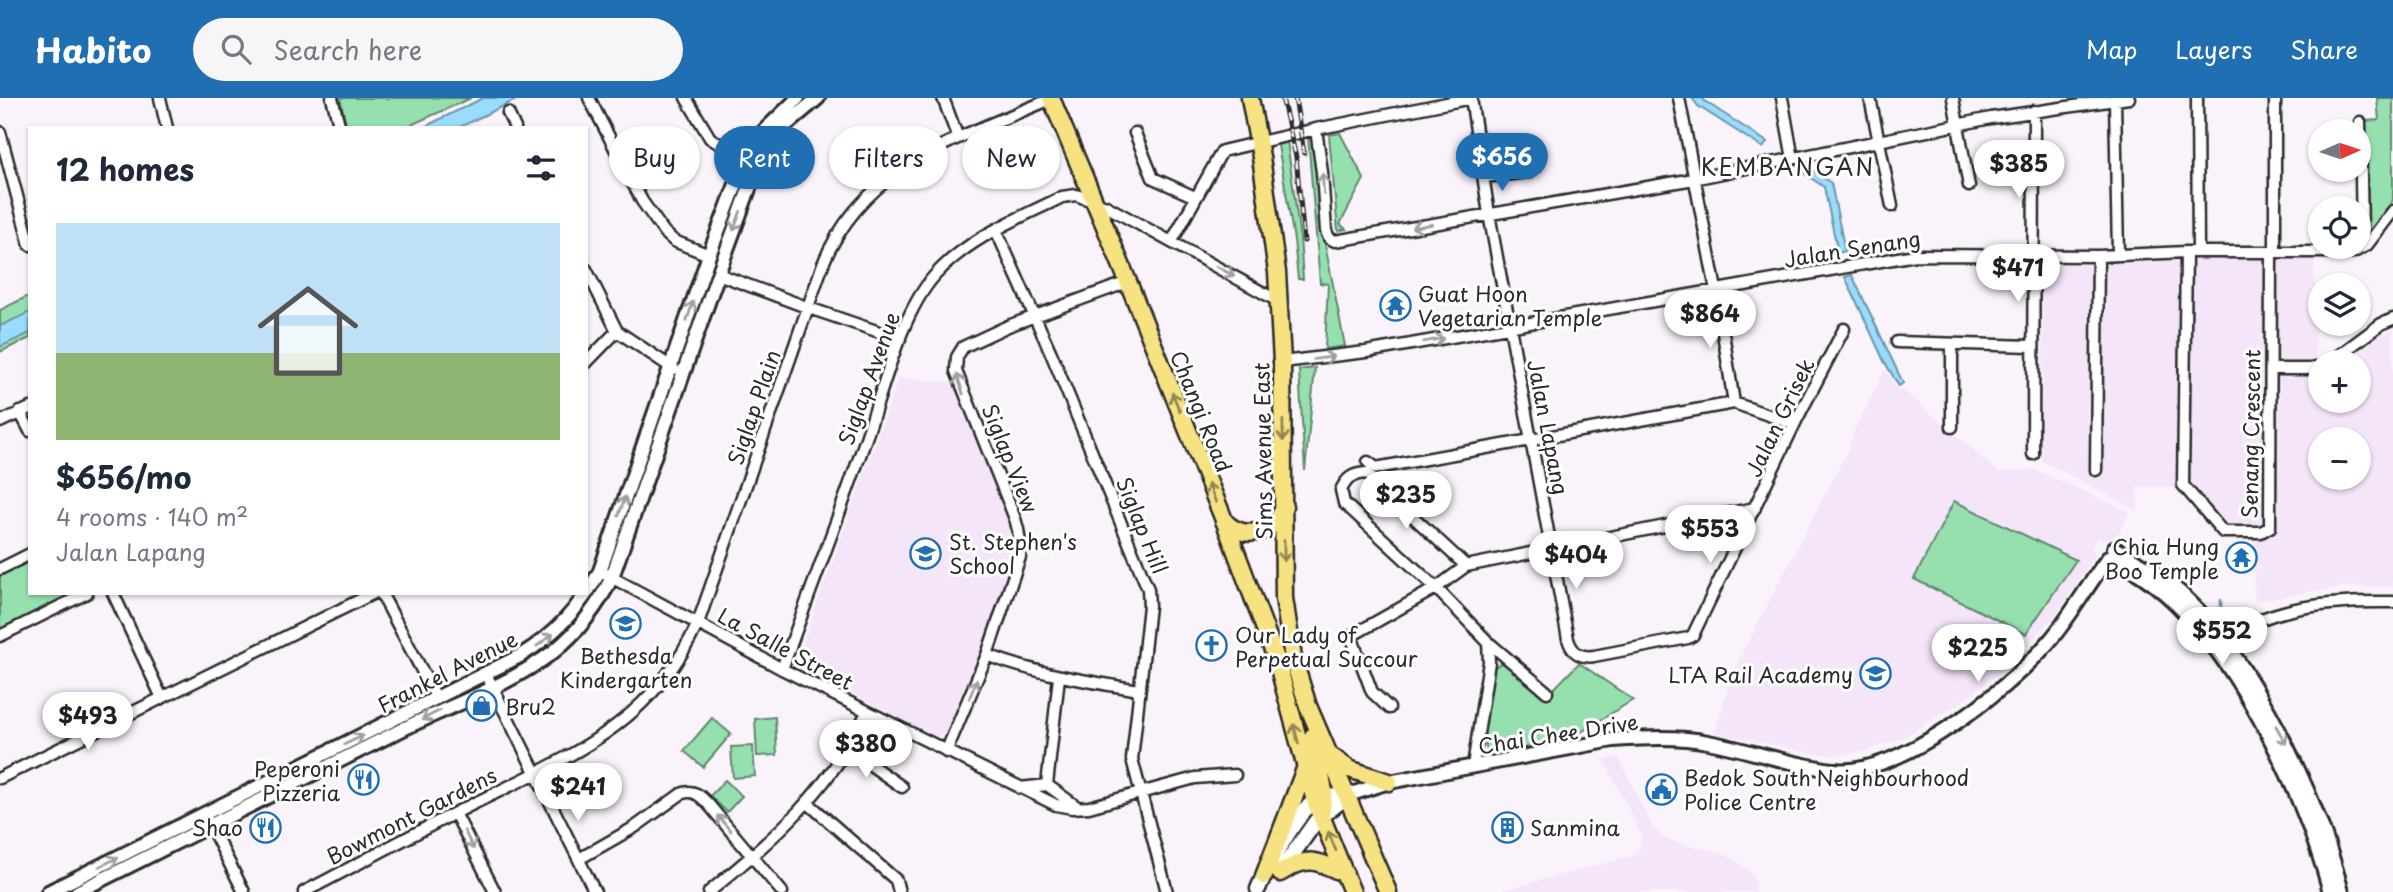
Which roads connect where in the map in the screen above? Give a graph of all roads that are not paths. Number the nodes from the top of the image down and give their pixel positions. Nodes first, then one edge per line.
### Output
1 (160, 98) edge
2 (332, 98) edge
3 (589, 98) edge
4 (686, 98) edge
5 (798, 98) edge
6 (818, 98) edge
7 (943, 98) edge
8 (1051, 98) edge
9 (1250, 98) edge
10 (1471, 98) edge
11 (1679, 98) edge
12 (1782, 98) edge
13 (1870, 98) edge
14 (1953, 98) edge
15 (2129, 98) edge
16 (2197, 98) edge
17 (2276, 98) edge
18 (2115, 100) junction
19 (2034, 111) junction
20 (508, 113) dead end
21 (514, 125) edge
22 (1958, 125) junction
23 (167, 126) edge
24 (339, 126) edge
25 (769, 126) edge
26 (785, 126) edge
27 (1316, 129) junction
28 (0, 132) edge
29 (1135, 133) dead end
30 (958, 138) junction
31 (714, 141) edge
32 (1258, 142) junction
33 (1879, 142) junction
34 (1793, 159) junction
35 (1530, 172) dead end
36 (1484, 177) junction
37 (1694, 179) junction
38 (1969, 186) dead end
39 (734, 189) edge
40 (749, 189) edge
41 (1195, 197) junction
42 (1092, 200) junction
43 (1892, 206) dead end
44 (2393, 211) edge
45 (1489, 214) junction
46 (996, 230) junction
47 (28, 237) edge
48 (2371, 240) edge
49 (1172, 241) junction
50 (2186, 252) junction
51 (2198, 252) junction
52 (2273, 252) junction
53 (2308, 252) edge
54 (2118, 254) junction
55 (709, 255) junction
56 (2034, 256) junction
57 (2098, 256) junction
58 (588, 273) edge
59 (718, 274) junction
60 (1128, 282) junction
61 (1716, 291) junction
62 (1278, 301) junction
63 (809, 308) junction
64 (1034, 316) junction
65 (2393, 320) edge
66 (1510, 327) junction
67 (1844, 329) dead end
68 (617, 331) junction
69 (900, 339) junction
70 (1897, 342) dead end
71 (1952, 344) junction
72 (2032, 346) junction
73 (2346, 350) edge
74 (588, 361) edge
75 (1282, 362) junction
76 (671, 367) junction
77 (2272, 369) junction
78 (2308, 369) edge
79 (684, 375) junction
80 (1734, 403) junction
81 (25, 410) edge
82 (0, 422) edge
83 (1794, 424) junction
84 (1952, 427) dead end
85 (1532, 440) junction
86 (2033, 454) dead end
87 (1367, 468) junction
88 (2096, 470) dead end
89 (1284, 505) junction
90 (1755, 508) junction
91 (1224, 520) junction
92 (1553, 548) junction
93 (28, 555) edge
94 (1466, 566) junction
95 (0, 569) edge
96 (606, 574) junction
97 (1436, 588) junction
98 (83, 595) edge
99 (114, 595) edge
100 (370, 595) edge
101 (382, 595) edge
102 (2393, 602) edge
103 (698, 623) junction
104 (0, 636) edge
105 (1569, 639) joint
106 (1489, 642) junction
107 (2218, 643) junction
108 (987, 655) junction
109 (782, 669) junction
110 (486, 674) junction
111 (1059, 677) junction
112 (493, 687) junction
113 (1139, 690) junction
114 (1547, 692) dead end
115 (162, 698) junction
116 (437, 699) junction
117 (1308, 706) junction
118 (1390, 708) dead end
119 (867, 712) junction
120 (848, 749) junction
121 (946, 752) junction
122 (1329, 754) junction
123 (1473, 766) junction
124 (1305, 769) junction
125 (536, 773) junction
126 (1235, 775) dead end
127 (0, 778) edge
128 (1389, 782) junction
129 (1047, 785) junction
130 (902, 787) dead end
131 (1020, 788) junction
132 (1141, 794) junction
133 (1348, 795) junction
134 (808, 803) junction
135 (1320, 805) junction
136 (1080, 808) junction
137 (455, 813) junction
138 (208, 820) junction
139 (752, 857) junction
140 (579, 859) junction
141 (1346, 874) junction
142 (1264, 883) edge
143 (493, 891) edge
144 (48, 892) edge
145 (77, 892) edge
146 (244, 892) edge
147 (304, 892) edge
148 (595, 892) edge
149 (709, 892) edge
150 (782, 892) edge
151 (899, 892) edge
152 (1167, 892) edge
153 (1352, 892) edge
154 (1388, 892) edge
155 (2330, 892) edge
156 (2343, 892) edge

1 - 23 street
2 - 24 street
3 - 55 street
4 - 31 street
5 - 25 street, Frankel Avenue
6 - 26 street, Frankel Avenue
7 - 30 street
8 - 30 street, Siglap Plain
8 - 42 main road, Changi Road
9 - 32 main road, Sims Avenue East
10 - 27 street
10 - 36 street, Jalan Lapang
11 - 37 street
12 - 34 street
13 - 33 street
14 - 22 street
15 - 18 street
16 - 51 street
17 - 52 street
18 - 19 street
18 - 54 street
19 - 22 street
19 - 56 street
20 - 21 street
22 - 33 street
22 - 38 street
27 - 32 street
45 -> 27 street
28 - 47 street
29 - 41 street
30 - 63 street, Siglap Plain
32 - 41 street
32 - 62 main road, Sims Avenue East
33 - 34 street
33 - 43 street
34 - 37 street
35 - 36 street
36 - 45 street, Jalan Lapang
37 - 45 street
37 - 61 street
39 - 55 street, Frankel Avenue
40 -> 59 street, Frankel Avenue
41 - 49 street
42 - 46 street, Siglap Avenue
42 - 49 street
42 - 60 main road, Changi Road
44 - 48 street
45 - 66 street, Jalan Lapang
46 - 64 street, Siglap Hill
46 - 69 street, Siglap Avenue
49 -> 62 street
50 - 51 street, Jalan Senang
50 - 54 street, Jalan Senang
50 - 77 street, Senang Crescent
51 - 52 street, Jalan Senang
52 - 53 street, Jalan Senang
52 - 77 street, Senang Crescent
54 - 57 street, Jalan Senang
76 -> 55 street, Frankel Avenue
56 - 57 street, Jalan Senang
56 - 61 street, Jalan Senang
56 - 72 street
57 - 88 street
58 - 68 street
59 - 63 street
59 - 79 street, Frankel Avenue
60 - 64 street, Siglap View
91 -> 60 main road, Changi Road
61 - 66 street, Jalan Senang
61 - 80 street
62 - 75 main road, Sims Avenue East
63 - 69 street
63 - 103 street, Siglap Plain
108 -> 64 street, Siglap View
64 - 113 street, Siglap Hill
65 - 73 street
75 -> 66 street, Jalan Senang
66 - 85 street, Jalan Lapang
67 - 83 street, Jalan Grisek
68 - 74 street
68 - 76 street
69 - 109 street, Siglap Avenue
70 - 71 street
71 - 72 street
71 - 84 street
72 - 86 street
75 -> 89 main road, Sims Avenue East
76 - 79 street
96 -> 76 street, Frankel Avenue
77 - 78 street
79 - 96 street, Frankel Avenue
80 - 83 street
80 - 85 street
81 - 82 street
83 - 90 street, Jalan Grisek
85 - 87 street
85 - 92 street, Jalan Lapang
87 - 94 street
87 - 97 street
89 - 91 main road
89 -> 117 main road, Sims Avenue East
90 - 92 street
90 - 105 street, Jalan Grisek
124 -> 91 main road, Changi Road
92 - 94 street
92 - 105 street, Jalan Lapang
93 - 95 street
94 - 97 street
96 - 103 street, La Salle Street
110 -> 96 street, Frankel Avenue
96 - 112 street, Frankel Avenue
97 - 106 street
97 - 118 street
98 - 104 street
99 - 115 street
100 - 115 street
101 - 116 street
102 - 107 street
103 - 109 street, La Salle Street
103 - 125 street, Siglap Plain
106 - 114 street
106 - 123 street
107 - 123 street, Chai Chee Drive
107 - 155 street
107 -> 156 street
108 - 111 street
121 -> 108 street, Siglap View
109 - 119 street, La Salle Street
110 - 112 street
110 - 116 street, Frankel Avenue
111 - 113 street
111 - 129 street
112 - 125 street
112 -> 138 street, Frankel Avenue
113 - 132 street, Siglap Hill
115 - 127 street
138 -> 116 street, Frankel Avenue
117 - 122 main road, Sims Avenue East
117 - 135 main road
119 - 120 street
119 - 121 street, La Salle Street
120 - 130 street
120 - 134 street
121 - 131 street, La Salle Street
122 - 128 main road
122 - 133 main road, Sims Avenue East
123 - 128 street, Chai Chee Drive
124 - 135 main road, Changi Road
124 - 142 main road
125 - 137 street, Bowmont Gardens
125 - 140 street
126 - 132 street, La Salle Street
128 - 133 street, Chai Chee Drive
129 - 131 street
129 - 136 street
131 - 136 street, La Salle Street
132 - 136 street, La Salle Street
132 - 152 street, Siglap Hill
133 - 135 main road
133 - 154 main road, Sims Avenue East
134 - 139 street
134 - 151 street
141 -> 135 main road
135 - 142 main road
137 -> 143 street
137 - 147 street, Bowmont Gardens
144 -> 138 street, Frankel Avenue
138 - 145 street, Frankel Avenue
138 - 146 street
139 -> 140 street
139 - 149 street
139 - 150 street
140 - 148 street
141 - 142 main road
141 - 153 main road

